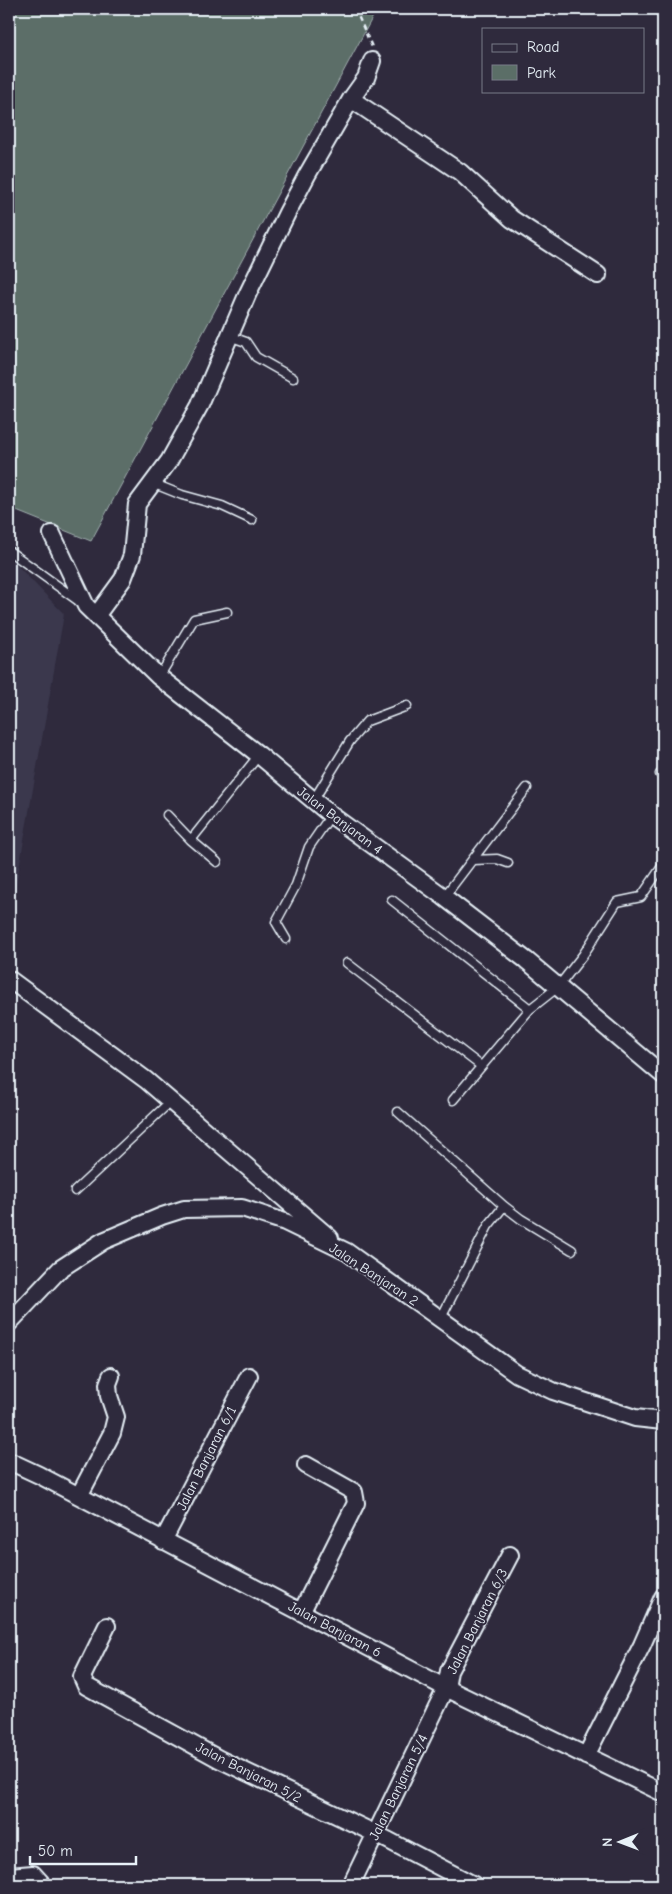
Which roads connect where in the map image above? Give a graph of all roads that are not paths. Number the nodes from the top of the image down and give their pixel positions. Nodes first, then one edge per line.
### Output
1 (372, 61) road end
2 (351, 99) junction
3 (598, 274) dead end
4 (228, 336) junction
5 (293, 378) dead end
6 (152, 483) junction
7 (252, 520) dead end
8 (52, 534) dead end
9 (9, 551) edge
10 (91, 611) junction
11 (227, 612) dead end
12 (159, 677) junction
13 (407, 706) dead end
14 (259, 755) junction
15 (527, 788) dead end
16 (313, 801) junction
17 (167, 815) dead end
18 (331, 815) junction
19 (191, 840) junction
20 (473, 860) junction
21 (217, 862) dead end
22 (508, 863) dead end
23 (663, 865) edge
24 (444, 897) junction
25 (392, 900) dead end
26 (286, 939) dead end
27 (347, 963) dead end
28 (9, 979) edge
29 (558, 987) junction
30 (530, 1009) junction
31 (481, 1066) junction
32 (663, 1075) edge
33 (453, 1100) dead end
34 (170, 1101) junction
35 (398, 1112) dead end
36 (75, 1191) dead end
37 (504, 1206) junction
38 (572, 1250) dead end
39 (347, 1252) junction
40 (441, 1318) junction
41 (9, 1322) edge
42 (111, 1376) dead end
43 (249, 1376) dead end
44 (663, 1421) edge
45 (9, 1461) edge
46 (306, 1465) dead end
47 (79, 1496) junction
48 (163, 1541) junction
49 (510, 1555) dead end
50 (663, 1597) edge
51 (302, 1611) junction
52 (107, 1626) dead end
53 (446, 1688) junction
54 (586, 1756) junction
55 (663, 1793) edge
56 (376, 1834) junction
57 (9, 1876) edge
58 (43, 1885) edge
59 (350, 1885) edge
60 (474, 1885) edge

1 - 2 street
2 - 3 street
2 - 4 street
4 - 5 lane
4 - 6 street
6 - 7 lane
6 - 10 street
8 - 10 street, Jalan Banjaran 4
9 - 10 lane
10 - 12 street, Jalan Banjaran 4
11 - 12 lane
12 - 14 street, Jalan Banjaran 4
13 - 16 lane
14 - 16 street, Jalan Banjaran 4
14 - 19 lane
15 - 20 lane
16 - 18 street, Jalan Banjaran 4
17 - 19 lane
18 - 24 street, Jalan Banjaran 4
18 - 26 lane
19 - 21 lane
20 - 22 lane
20 - 24 lane
23 - 29 lane
24 - 29 street, Jalan Banjaran 4
25 - 30 lane
27 - 31 lane
28 - 34 street
29 - 30 lane
29 - 32 street, Jalan Banjaran 4
30 - 31 lane
31 - 33 lane
34 - 36 lane
34 - 39 street
35 - 37 lane
37 - 38 lane
37 - 40 lane
39 - 40 street, Jalan Banjaran 2
39 - 41 street, Jalan Banjaran 2
40 - 44 street, Jalan Banjaran 2
42 - 47 street
43 - 48 street, Jalan Banjaran 6/1
45 - 47 street, Jalan Banjaran 6
46 - 51 street
47 - 48 street, Jalan Banjaran 6
48 - 51 street, Jalan Banjaran 6
49 - 53 street, Jalan Banjaran 6/3
50 - 54 street
51 - 53 street, Jalan Banjaran 6
52 - 56 street, Jalan Banjaran 5/2
53 - 54 street, Jalan Banjaran 6
53 - 56 street, Jalan Banjaran 5/4
54 - 55 street, Jalan Banjaran 6
56 - 59 street, Jalan Banjaran 5/4
56 - 60 street, Jalan Banjaran 5/2
57 - 58 street

